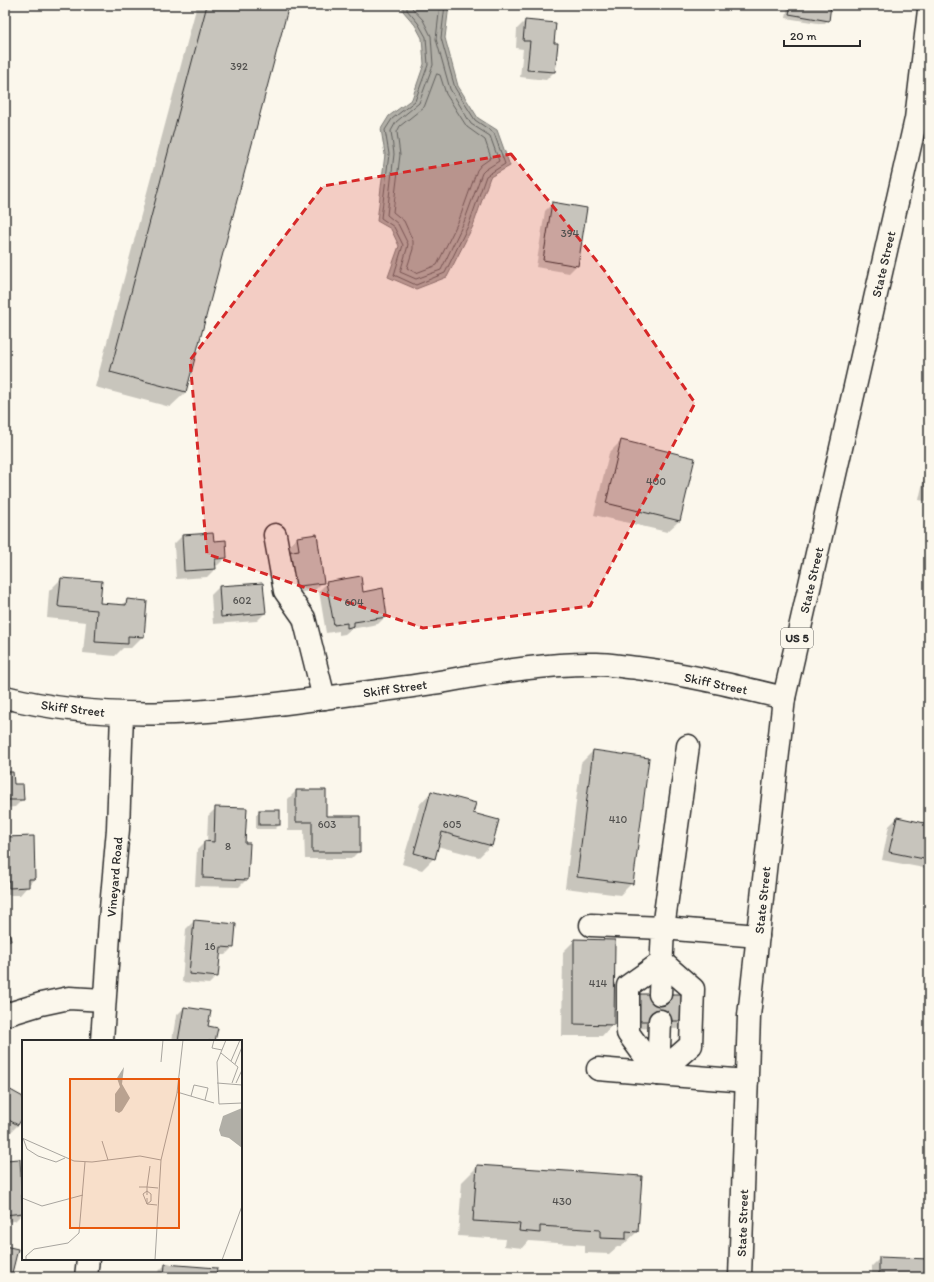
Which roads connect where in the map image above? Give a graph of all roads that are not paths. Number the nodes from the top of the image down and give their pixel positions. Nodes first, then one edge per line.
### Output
1 (929, 10) edge
2 (923, 109) edge
3 (275, 534) dead end
4 (5, 697) edge
5 (324, 698) junction
6 (784, 698) junction
7 (122, 714) junction
8 (688, 746) dead end
9 (591, 925) dead end
10 (663, 928) junction
11 (758, 936) junction
12 (662, 962) junction
13 (660, 994) dead end
14 (104, 1000) junction
15 (5, 1015) edge
16 (660, 1021) dead end
17 (102, 1040) edge
18 (598, 1069) dead end
19 (658, 1074) junction
20 (747, 1081) junction
21 (88, 1260) edge
22 (86, 1277) edge
23 (740, 1277) edge

1 - 2 main road, State Street / US 5
2 - 6 main road, State Street / US 5
3 - 5 main road
4 - 7 main road, Skiff Street
5 - 6 main road, Skiff Street
5 - 7 main road, Skiff Street
6 - 11 main road, State Street / US 5
7 - 14 main road, Vineyard Road
8 - 10 main road
9 - 10 main road
10 - 11 main road
10 - 12 main road
11 - 20 main road, State Street / US 5
12 - 13 main road
12 - 19 main road
12 - 19 main road
14 - 15 main road
14 - 17 main road, Vineyard Road
16 - 19 main road
18 - 19 main road
19 - 20 main road
20 - 23 main road, State Street / US 5
21 - 22 main road

